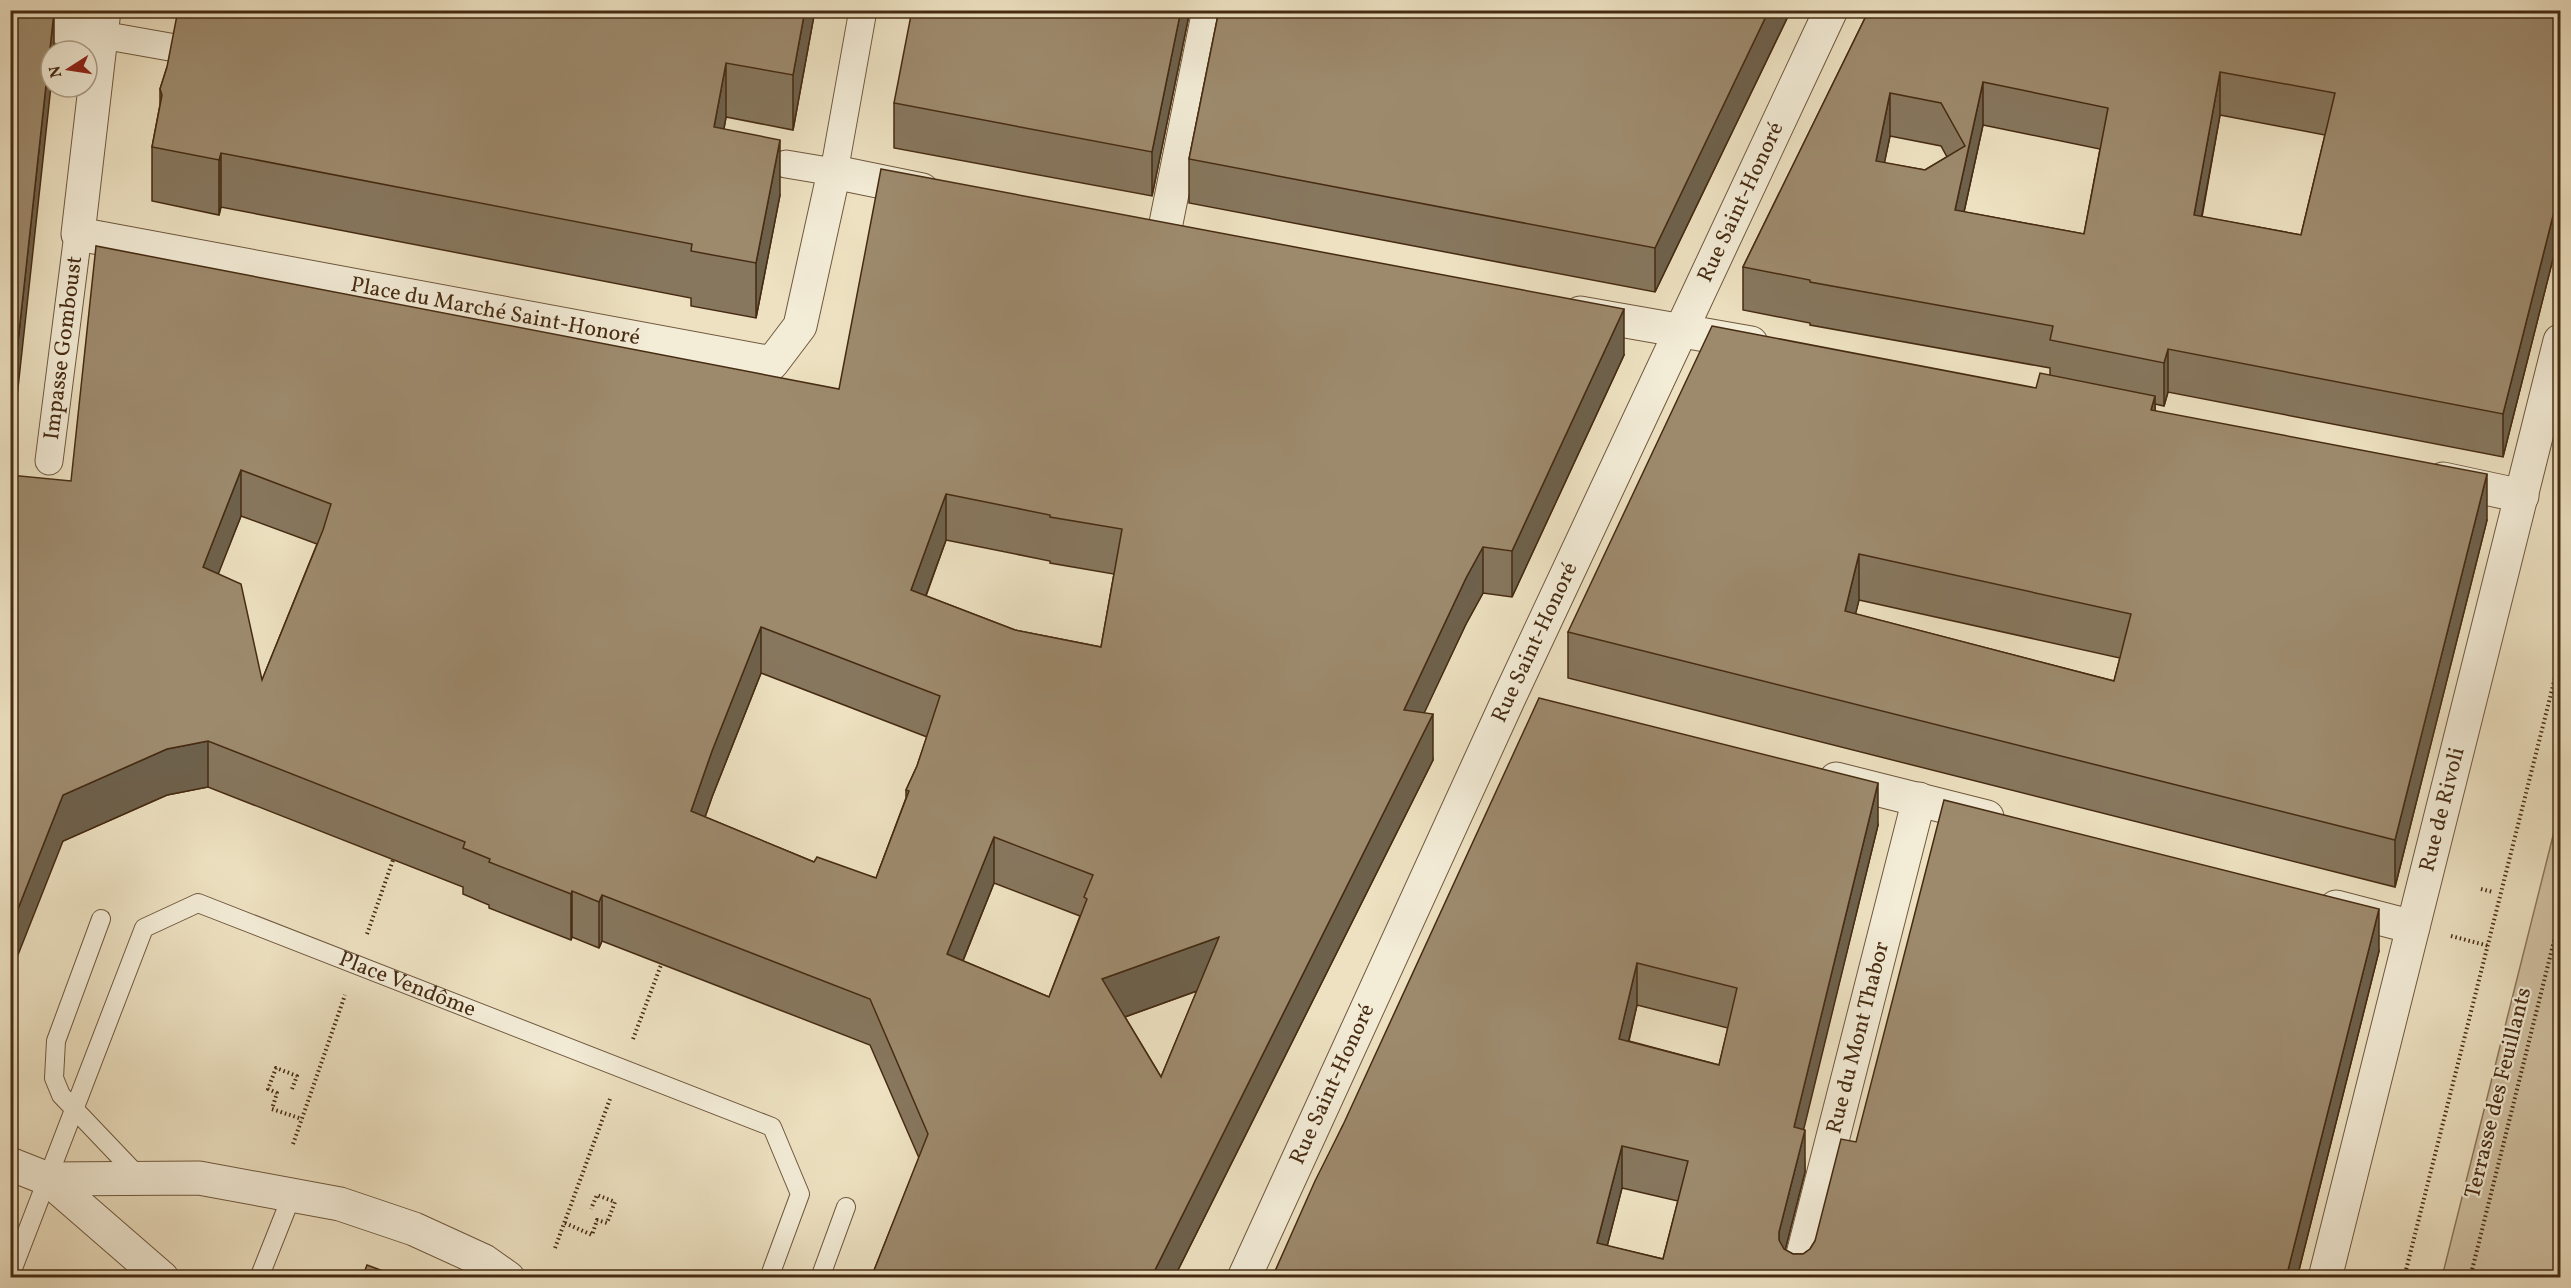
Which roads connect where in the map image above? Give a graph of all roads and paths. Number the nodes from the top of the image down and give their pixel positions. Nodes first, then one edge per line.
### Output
1 (863, 10) edge
2 (1209, 10) edge
3 (1832, 10) edge
4 (10, 17) edge
5 (103, 22) edge
6 (181, 50) edge
7 (786, 164) dead end
8 (834, 172) junction
9 (956, 196) edge
10 (1129, 227) edge
11 (78, 234) junction
12 (1553, 307) edge
13 (1681, 332) junction
14 (2560, 341) edge
15 (1777, 349) edge
16 (49, 461) dead end
17 (2419, 474) edge
18 (2522, 495) junction
19 (2560, 658) edge
20 (1806, 771) edge
21 (1918, 799) junction
22 (2010, 823) edge
23 (393, 860) dead end
24 (2481, 889) dead end
25 (2493, 892) dead end
26 (2309, 900) edge
27 (2560, 917) edge
28 (101, 919) dead end
29 (2413, 927) junction
30 (661, 964) dead end
31 (356, 965) junction
32 (622, 1069) junction
33 (292, 1089) dead end
34 (73, 1108) junction
35 (302, 1119) junction
36 (292, 1144) dead end
37 (10, 1164) edge
38 (48, 1179) junction
39 (141, 1179) junction
40 (292, 1195) junction
41 (846, 1207) dead end
42 (591, 1209) dead end
43 (565, 1223) junction
44 (555, 1248) dead end
45 (10, 1276) edge
46 (162, 1278) edge
47 (259, 1278) edge
48 (508, 1278) edge
49 (768, 1278) edge
50 (820, 1278) edge
51 (1244, 1278) edge
52 (1797, 1278) edge
53 (2325, 1278) edge
54 (2404, 1278) edge
55 (2470, 1278) edge

1 - 8 street, Place du Marché Saint-Honoré
2 - 10 street
3 - 13 street, Rue Saint-Honoré
4 - 5 street
5 - 6 street
5 - 11 street
7 - 8 street
8 - 9 street
8 - 11 street, Place du Marché Saint-Honoré
11 - 16 street, Impasse Gomboust
12 - 13 street
13 - 15 street
13 - 51 street, Rue Saint-Honoré
14 - 18 street, Rue de Rivoli
17 - 18 street
18 - 29 street, Rue de Rivoli
19 - 54 path
20 - 21 street
21 - 22 street
21 - 52 street, Rue du Mont Thabor
23 - 31 path
24 - 25 path
26 - 29 street
27 - 55 path, Terrasse des Feuillants
28 - 34 lane
29 - 53 street, Rue de Rivoli
30 - 32 path
31 - 32 lane, Place Vendôme
31 - 34 lane, Place Vendôme
31 - 35 path
32 - 43 path
32 - 49 lane, Place Vendôme
33 - 35 path
34 - 38 lane, Place Vendôme
34 - 39 lane
35 - 36 path
37 - 38 street
38 - 39 street
38 - 45 lane, Place Vendôme
38 - 46 street
39 - 40 street
40 - 47 lane
40 - 48 street
41 - 50 lane
42 - 43 path
43 - 44 path

